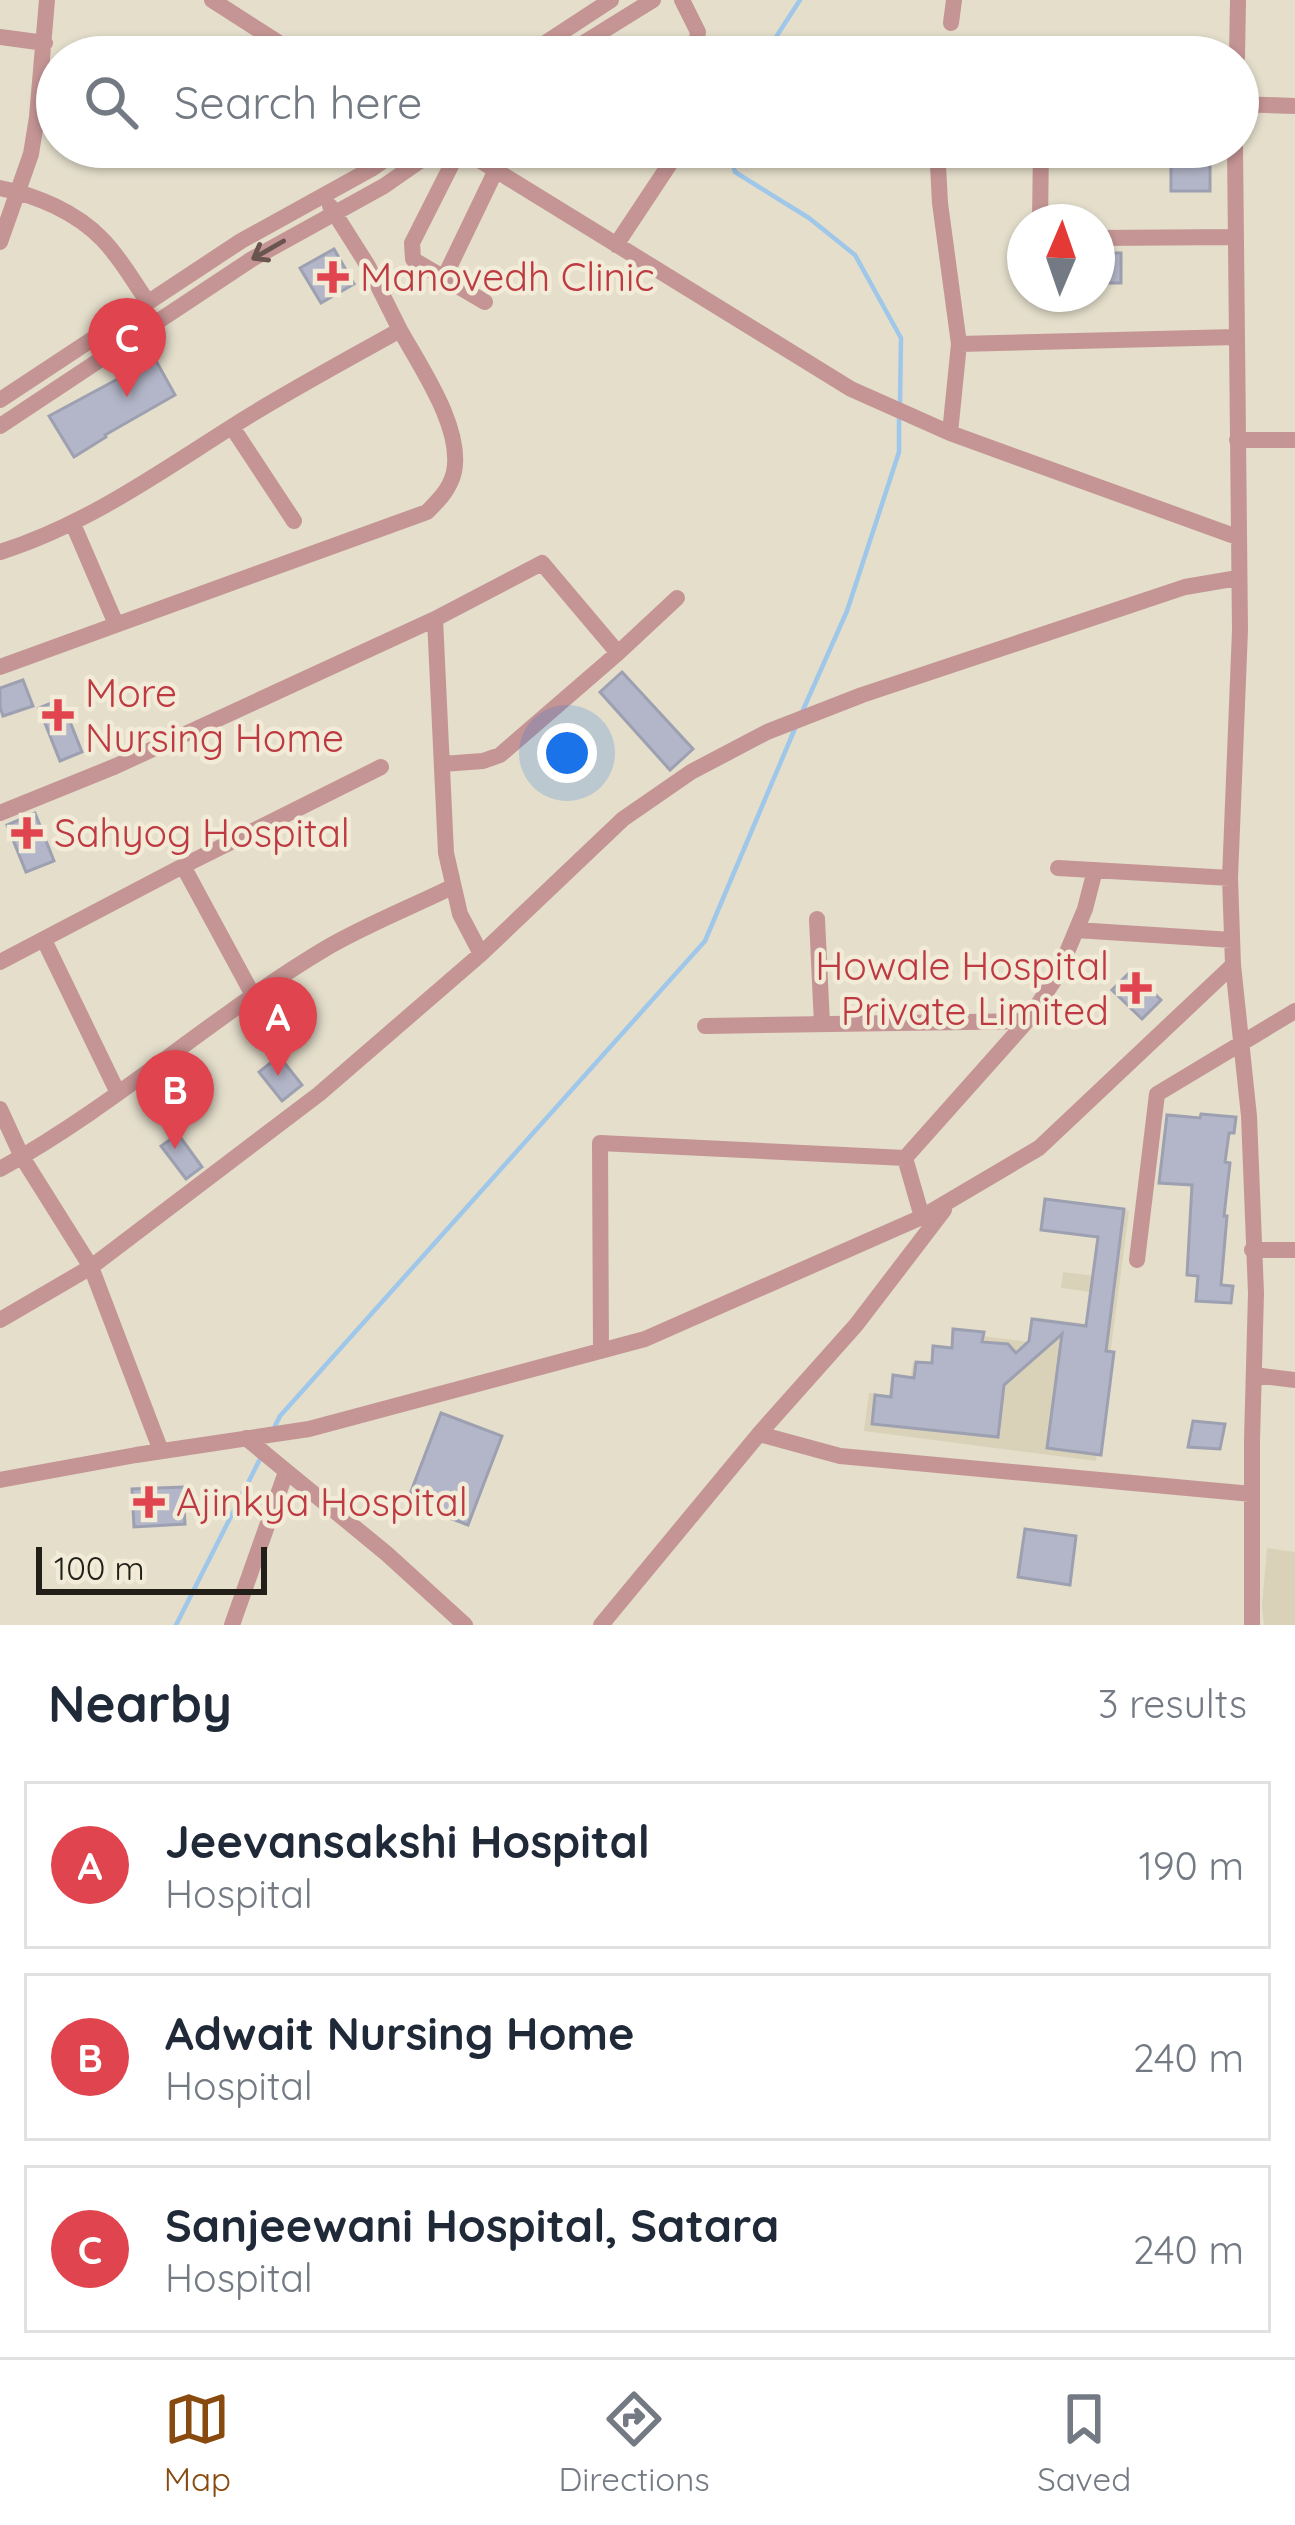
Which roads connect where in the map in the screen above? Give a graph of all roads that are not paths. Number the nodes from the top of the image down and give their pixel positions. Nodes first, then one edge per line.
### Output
1 (46, 0) edge
2 (212, 0) edge
3 (610, 0) edge
4 (652, 0) edge
5 (682, 0) edge
6 (954, 0) edge
7 (1238, 0) edge
8 (951, 23) dead end
9 (45, 36) edge
10 (269, 36) edge
11 (556, 36) edge
12 (595, 36) edge
13 (697, 36) edge
14 (1237, 36) edge
15 (0, 37) edge
16 (36, 42) edge
17 (1259, 105) edge
18 (1295, 106) edge
19 (36, 123) edge
20 (373, 168) edge
21 (409, 168) edge
22 (449, 168) edge
23 (493, 168) edge
24 (668, 168) edge
25 (938, 168) edge
26 (1040, 168) edge
27 (1235, 168) edge
28 (496, 170) junction
29 (0, 188) edge
30 (19, 191) junction
31 (321, 196) junction
32 (1040, 204) edge
33 (335, 212) junction
34 (1236, 237) junction
35 (1115, 238) edge
36 (0, 242) edge
37 (616, 245) junction
38 (444, 278) junction
39 (148, 302) junction
40 (485, 302) dead end
41 (400, 330) junction
42 (1236, 337) junction
43 (959, 344) junction
44 (61, 360) junction
45 (72, 377) junction
46 (0, 400) edge
47 (0, 426) edge
48 (232, 427) junction
49 (950, 433) junction
50 (1237, 440) junction
51 (1295, 440) edge
52 (294, 520) dead end
53 (73, 524) junction
54 (1237, 537) junction
55 (0, 552) edge
56 (1238, 578) junction
57 (677, 598) dead end
58 (435, 619) junction
59 (116, 624) junction
60 (619, 653) junction
61 (0, 667) edge
62 (442, 764) junction
63 (381, 767) dead end
64 (0, 813) edge
65 (183, 866) junction
66 (1058, 868) dead end
67 (1094, 870) junction
68 (1230, 878) junction
69 (452, 886) junction
70 (817, 920) dead end
71 (1076, 930) junction
72 (44, 940) junction
73 (1232, 940) junction
74 (482, 954) junction
75 (0, 962) edge
76 (1233, 965) junction
77 (254, 997) junction
78 (1295, 1011) edge
79 (1027, 1021) junction
80 (821, 1024) junction
81 (705, 1025) dead end
82 (1242, 1041) junction
83 (118, 1093) junction
84 (0, 1109) edge
85 (22, 1157) junction
86 (904, 1158) junction
87 (0, 1169) edge
88 (952, 1200) junction
89 (922, 1217) junction
90 (1252, 1250) junction
91 (1295, 1250) edge
92 (1137, 1260) dead end
93 (91, 1268) junction
94 (0, 1320) edge
95 (602, 1351) junction
96 (1254, 1375) junction
97 (1295, 1380) edge
98 (759, 1433) junction
99 (246, 1438) junction
100 (161, 1451) junction
101 (286, 1472) junction
102 (0, 1480) edge
103 (1252, 1493) junction
104 (232, 1625) edge
105 (465, 1625) edge
106 (601, 1625) edge
107 (1252, 1625) edge

1 - 9 street
2 - 10 street
3 - 11 street
4 - 12 street
5 - 13 street
6 - 8 street
7 - 14 street
15 - 16 street
17 - 18 street
19 - 30 street
20 - 31 street
21 - 33 street
22 - 38 street
23 - 28 street
24 - 37 street
25 - 43 street
26 - 32 street
27 - 34 street
28 - 37 street
28 - 38 street
29 - 30 street
30 - 36 street
30 - 39 street
31 - 33 street
31 - 39 street
33 - 41 street
33 -> 45 street
34 - 35 street
34 - 42 street
37 - 49 street
38 - 40 street
39 - 44 street
41 - 48 street
41 - 59 street
42 - 43 street
42 - 50 street
43 - 49 street
44 - 45 street
44 - 46 street
45 - 47 street
48 - 52 street
48 - 53 street
49 - 54 street
50 - 51 street
50 - 54 street
53 - 55 street
53 - 59 street
54 - 56 street
56 - 68 street
56 - 74 street
57 - 60 street
58 - 60 street
58 - 62 street
58 - 64 street
59 - 61 street
60 - 62 street
62 - 69 street
63 - 65 street
65 - 72 street
65 - 77 street
66 - 67 street
67 - 68 street
67 - 71 street
68 - 73 street
69 - 74 street
69 - 77 street
70 - 80 street
71 - 73 street
71 - 79 street
72 - 75 street
72 - 83 street
73 - 76 street
74 - 93 street
76 - 82 street
76 - 88 street
77 - 83 street
78 - 82 street
79 - 80 street
79 - 86 street
80 - 81 street
82 - 90 street
82 - 92 street
83 - 85 street
84 - 85 street
85 - 87 street
85 - 93 street
86 - 89 street
86 - 95 street
88 - 89 street
88 - 98 street
89 - 95 street
90 - 91 street
90 - 96 street
93 - 94 street
93 - 100 street
95 - 99 street
96 - 97 street
96 - 103 street
98 - 103 street
98 - 106 street
99 - 100 street
99 - 101 street
100 - 102 street
101 - 104 street
101 - 105 street
103 - 107 street

